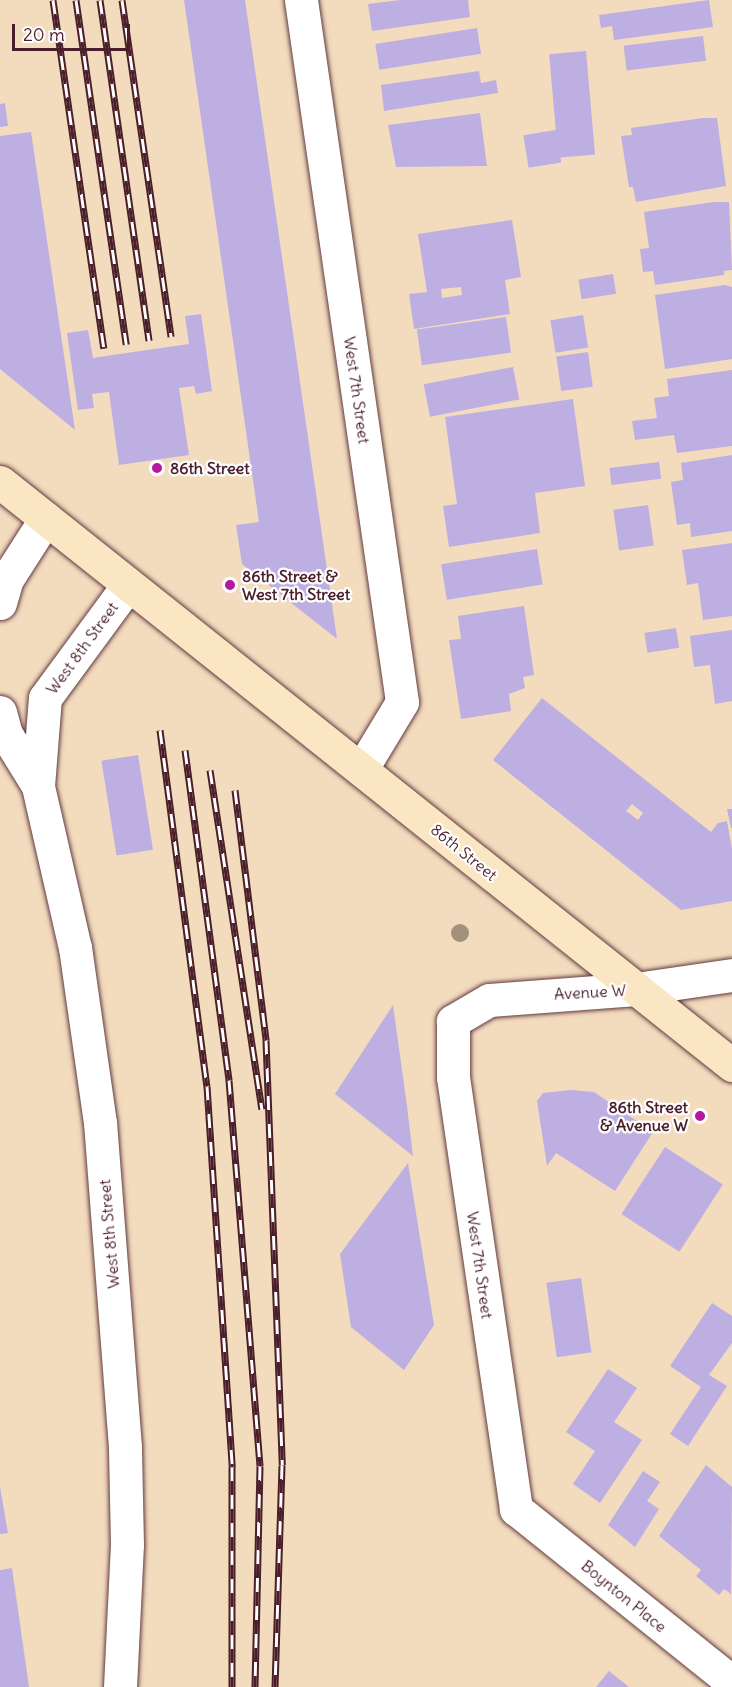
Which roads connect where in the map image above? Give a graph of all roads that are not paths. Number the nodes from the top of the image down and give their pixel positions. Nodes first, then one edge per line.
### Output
1 (301, 0) edge
2 (0, 482) edge
3 (46, 518) junction
4 (128, 585) junction
5 (0, 603) edge
6 (0, 712) edge
7 (362, 770) junction
8 (38, 786) junction
9 (732, 975) edge
10 (636, 989) junction
11 (453, 1021) joint
12 (732, 1065) edge
13 (516, 1509) joint
14 (732, 1682) edge
15 (120, 1687) edge

1 - 7 street, West 7th Street
2 - 3 main road, 86th Street
3 - 4 main road, 86th Street
3 - 5 street
4 - 7 main road, 86th Street
4 - 8 street, West 8th Street
6 - 8 street, West 8th Street
7 - 10 main road, 86th Street
8 - 15 street, West 8th Street
9 - 10 street, Avenue W
10 - 11 street, Avenue W
10 - 12 main road, 86th Street
11 - 13 street, West 7th Street
13 - 14 street, Boynton Place

